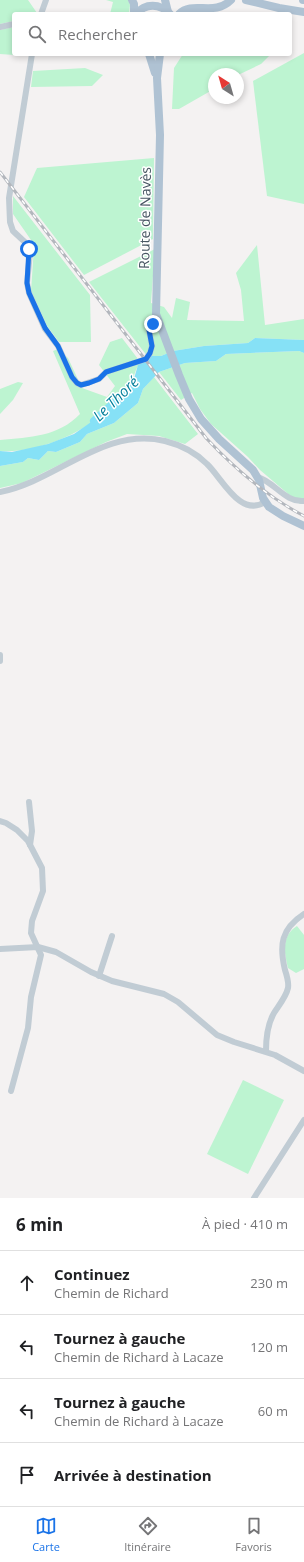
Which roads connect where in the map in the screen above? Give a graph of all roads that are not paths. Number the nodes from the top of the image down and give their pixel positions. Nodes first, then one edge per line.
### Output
1 (46, 0) edge
2 (132, 0) edge
3 (165, 0) edge
4 (231, 0) edge
5 (246, 0) edge
6 (156, 3) edge
7 (42, 12) edge
8 (135, 12) edge
9 (137, 12) edge
10 (168, 12) edge
11 (169, 12) edge
12 (181, 12) edge
13 (304, 12) edge
14 (12, 24) edge
15 (0, 27) edge
16 (32, 56) edge
17 (150, 56) edge
18 (160, 56) edge
19 (157, 78) junction
20 (158, 321) junction
21 (257, 476) junction
22 (0, 492) edge
23 (304, 501) edge
24 (265, 502) junction
25 (304, 526) edge
26 (0, 655) edge
27 (0, 661) edge
28 (29, 802) dead end
29 (0, 821) edge
30 (30, 845) junction
31 (304, 914) edge
32 (112, 936) dead end
33 (38, 947) junction
34 (0, 949) edge
35 (99, 976) junction
36 (266, 1052) junction
37 (304, 1071) edge
38 (11, 1092) dead end
39 (304, 1120) edge
40 (254, 1198) edge

1 - 7 street
2 - 8 main road
3 - 11 main road
4 - 12 main road
5 - 13 main road
6 - 9 main road
6 - 10 main road
14 - 15 street
16 - 20 street
17 - 19 main road, Route de Navès
18 - 19 main road, Route de Navès
19 - 20 main road, Route de Navès
20 - 21 main road, Route de Navès
21 - 23 street
21 - 24 main road
22 - 24 street
24 - 25 main road
26 - 27 street
28 - 30 street
29 - 30 street
30 - 33 street
31 - 36 street
32 - 35 street
33 - 34 street
33 - 35 street
33 - 38 street
35 - 36 street
36 - 37 street
39 - 40 street

